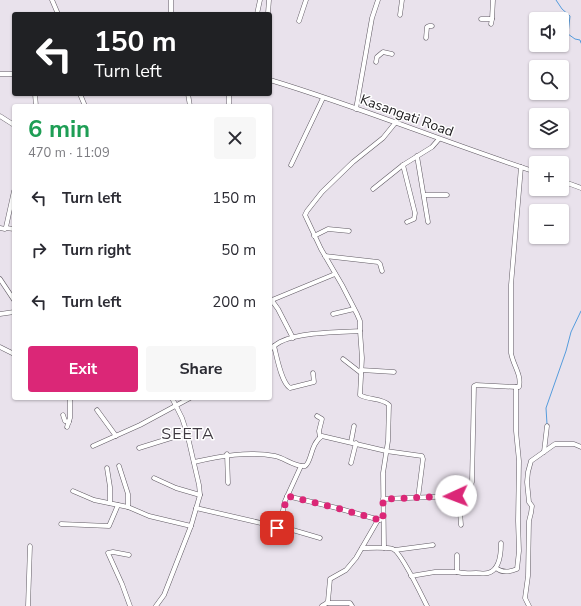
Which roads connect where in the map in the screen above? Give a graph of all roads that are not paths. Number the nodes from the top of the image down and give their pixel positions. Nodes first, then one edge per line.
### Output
1 (52, 0) edge
2 (171, 0) edge
3 (260, 0) edge
4 (269, 0) edge
5 (306, 0) edge
6 (378, 0) edge
7 (402, 0) edge
8 (494, 1) edge
9 (57, 12) edge
10 (171, 12) edge
11 (257, 12) edge
12 (268, 12) edge
13 (400, 15) dead end
14 (481, 19) dead end
15 (299, 21) dead end
16 (432, 26) dead end
17 (426, 38) dead end
18 (392, 54) dead end
19 (376, 62) dead end
20 (0, 74) edge
21 (12, 74) edge
22 (272, 81) edge
23 (323, 98) junction
24 (356, 109) junction
25 (0, 116) edge
26 (396, 122) junction
27 (12, 124) edge
28 (440, 139) junction
29 (417, 156) junction
30 (291, 165) dead end
31 (403, 166) junction
32 (521, 167) junction
33 (529, 170) edge
34 (569, 184) edge
35 (581, 188) edge
36 (373, 189) dead end
37 (424, 195) junction
38 (446, 196) dead end
39 (12, 200) edge
40 (407, 222) dead end
41 (428, 222) dead end
42 (0, 228) edge
43 (6, 228) junction
44 (12, 229) edge
45 (349, 231) dead end
46 (314, 236) junction
47 (325, 256) junction
48 (382, 271) dead end
49 (335, 274) junction
50 (0, 279) edge
51 (12, 297) edge
52 (272, 299) edge
53 (272, 300) edge
54 (354, 309) junction
55 (12, 312) edge
56 (0, 314) edge
57 (333, 314) dead end
58 (360, 331) junction
59 (293, 338) junction
60 (274, 346) joint
61 (0, 347) edge
62 (12, 353) edge
63 (343, 359) dead end
64 (361, 372) junction
65 (394, 372) dead end
66 (313, 373) dead end
67 (516, 387) junction
68 (70, 400) edge
69 (173, 400) edge
70 (187, 400) edge
71 (177, 406) junction
72 (97, 410) dead end
73 (63, 415) dead end
74 (317, 416) dead end
75 (68, 422) junction
76 (354, 426) dead end
77 (547, 426) dead end
78 (67, 427) dead end
79 (187, 433) junction
80 (116, 436) junction
81 (320, 437) junction
82 (353, 443) junction
83 (93, 446) dead end
84 (581, 447) edge
85 (139, 448) dead end
86 (386, 451) junction
87 (544, 452) junction
88 (226, 454) junction
89 (194, 462) junction
90 (351, 463) dead end
91 (119, 466) dead end
92 (301, 466) junction
93 (107, 468) dead end
94 (154, 478) dead end
95 (228, 483) dead end
96 (73, 491) dead end
97 (200, 495) junction
98 (287, 496) junction
99 (456, 496) junction
100 (418, 498) junction
101 (383, 499) junction
102 (110, 503) junction
103 (118, 505) junction
104 (128, 507) junction
105 (196, 508) junction
106 (381, 520) junction
107 (61, 524) dead end
108 (461, 525) dead end
109 (191, 526) junction
110 (279, 526) junction
111 (320, 538) dead end
112 (501, 543) dead end
113 (432, 545) dead end
114 (30, 546) dead end
115 (362, 548) junction
116 (384, 548) junction
117 (395, 550) junction
118 (129, 555) dead end
119 (457, 555) dead end
120 (496, 568) junction
121 (457, 572) junction
122 (411, 576) junction
123 (327, 603) junction
124 (28, 606) edge
125 (130, 606) edge
126 (156, 606) edge
127 (322, 606) edge
128 (352, 606) edge
129 (427, 606) edge
130 (529, 606) edge

1 - 9 street
2 - 10 street
3 - 11 street
4 - 12 street
5 - 15 street
6 - 24 street
7 - 13 street
8 - 14 street
16 - 17 street
18 - 19 street
20 - 21 street
22 - 23 street, Kasangati Road
23 - 24 street, Kasangati Road
23 - 30 street
24 - 26 street, Kasangati Road
25 - 27 street
26 - 28 street, Kasangati Road
26 - 46 street
28 - 29 street
28 - 32 street, Kasangati Road
29 - 31 street
29 - 37 street
31 - 36 street
31 - 40 street
32 - 33 street, Kasangati Road
32 - 67 street
34 - 35 street
37 - 38 street
37 - 41 street
39 - 43 street
42 - 43 street
43 - 44 street
45 - 46 street
46 - 47 street
47 - 48 street
47 - 49 street
49 - 52 street
49 - 54 street
50 - 51 street
53 - 59 street
54 - 57 street
54 - 58 street
55 - 56 street
58 - 59 street
58 - 64 street
59 - 60 street
60 - 66 street
61 - 62 street
63 - 64 street
64 - 65 street
64 - 86 street
67 - 99 street
67 - 120 street
68 - 75 street
69 - 71 street
70 - 71 street
71 - 79 street
71 - 80 street
72 - 80 street
73 - 75 street
74 - 81 street
75 - 78 street
76 - 82 street
77 - 87 street
79 - 85 street
79 - 89 street
80 - 83 street
81 - 82 street
81 - 92 street
82 - 86 street
82 - 90 street
84 - 87 street
86 - 100 street
86 - 101 street
87 - 130 street
88 - 89 street
88 - 92 street
88 - 95 street
89 - 97 street
91 - 104 street
92 - 98 street
93 - 102 street
94 - 97 street
96 - 102 street
97 - 105 street
98 - 106 street
98 - 110 street
99 - 100 street
99 - 108 street
100 - 101 street
101 - 106 street
102 - 103 street
103 - 104 street
103 - 107 street
104 - 109 street
105 - 109 street
105 - 110 street
106 - 115 street
106 - 116 street
109 - 126 street
110 - 111 street
112 - 120 street
113 - 117 street
114 - 124 street
115 - 116 street
115 - 123 street
116 - 117 street
117 - 122 street
118 - 125 street
119 - 121 street
120 - 121 street
121 - 122 street
122 - 129 street
123 - 127 street
123 - 128 street

